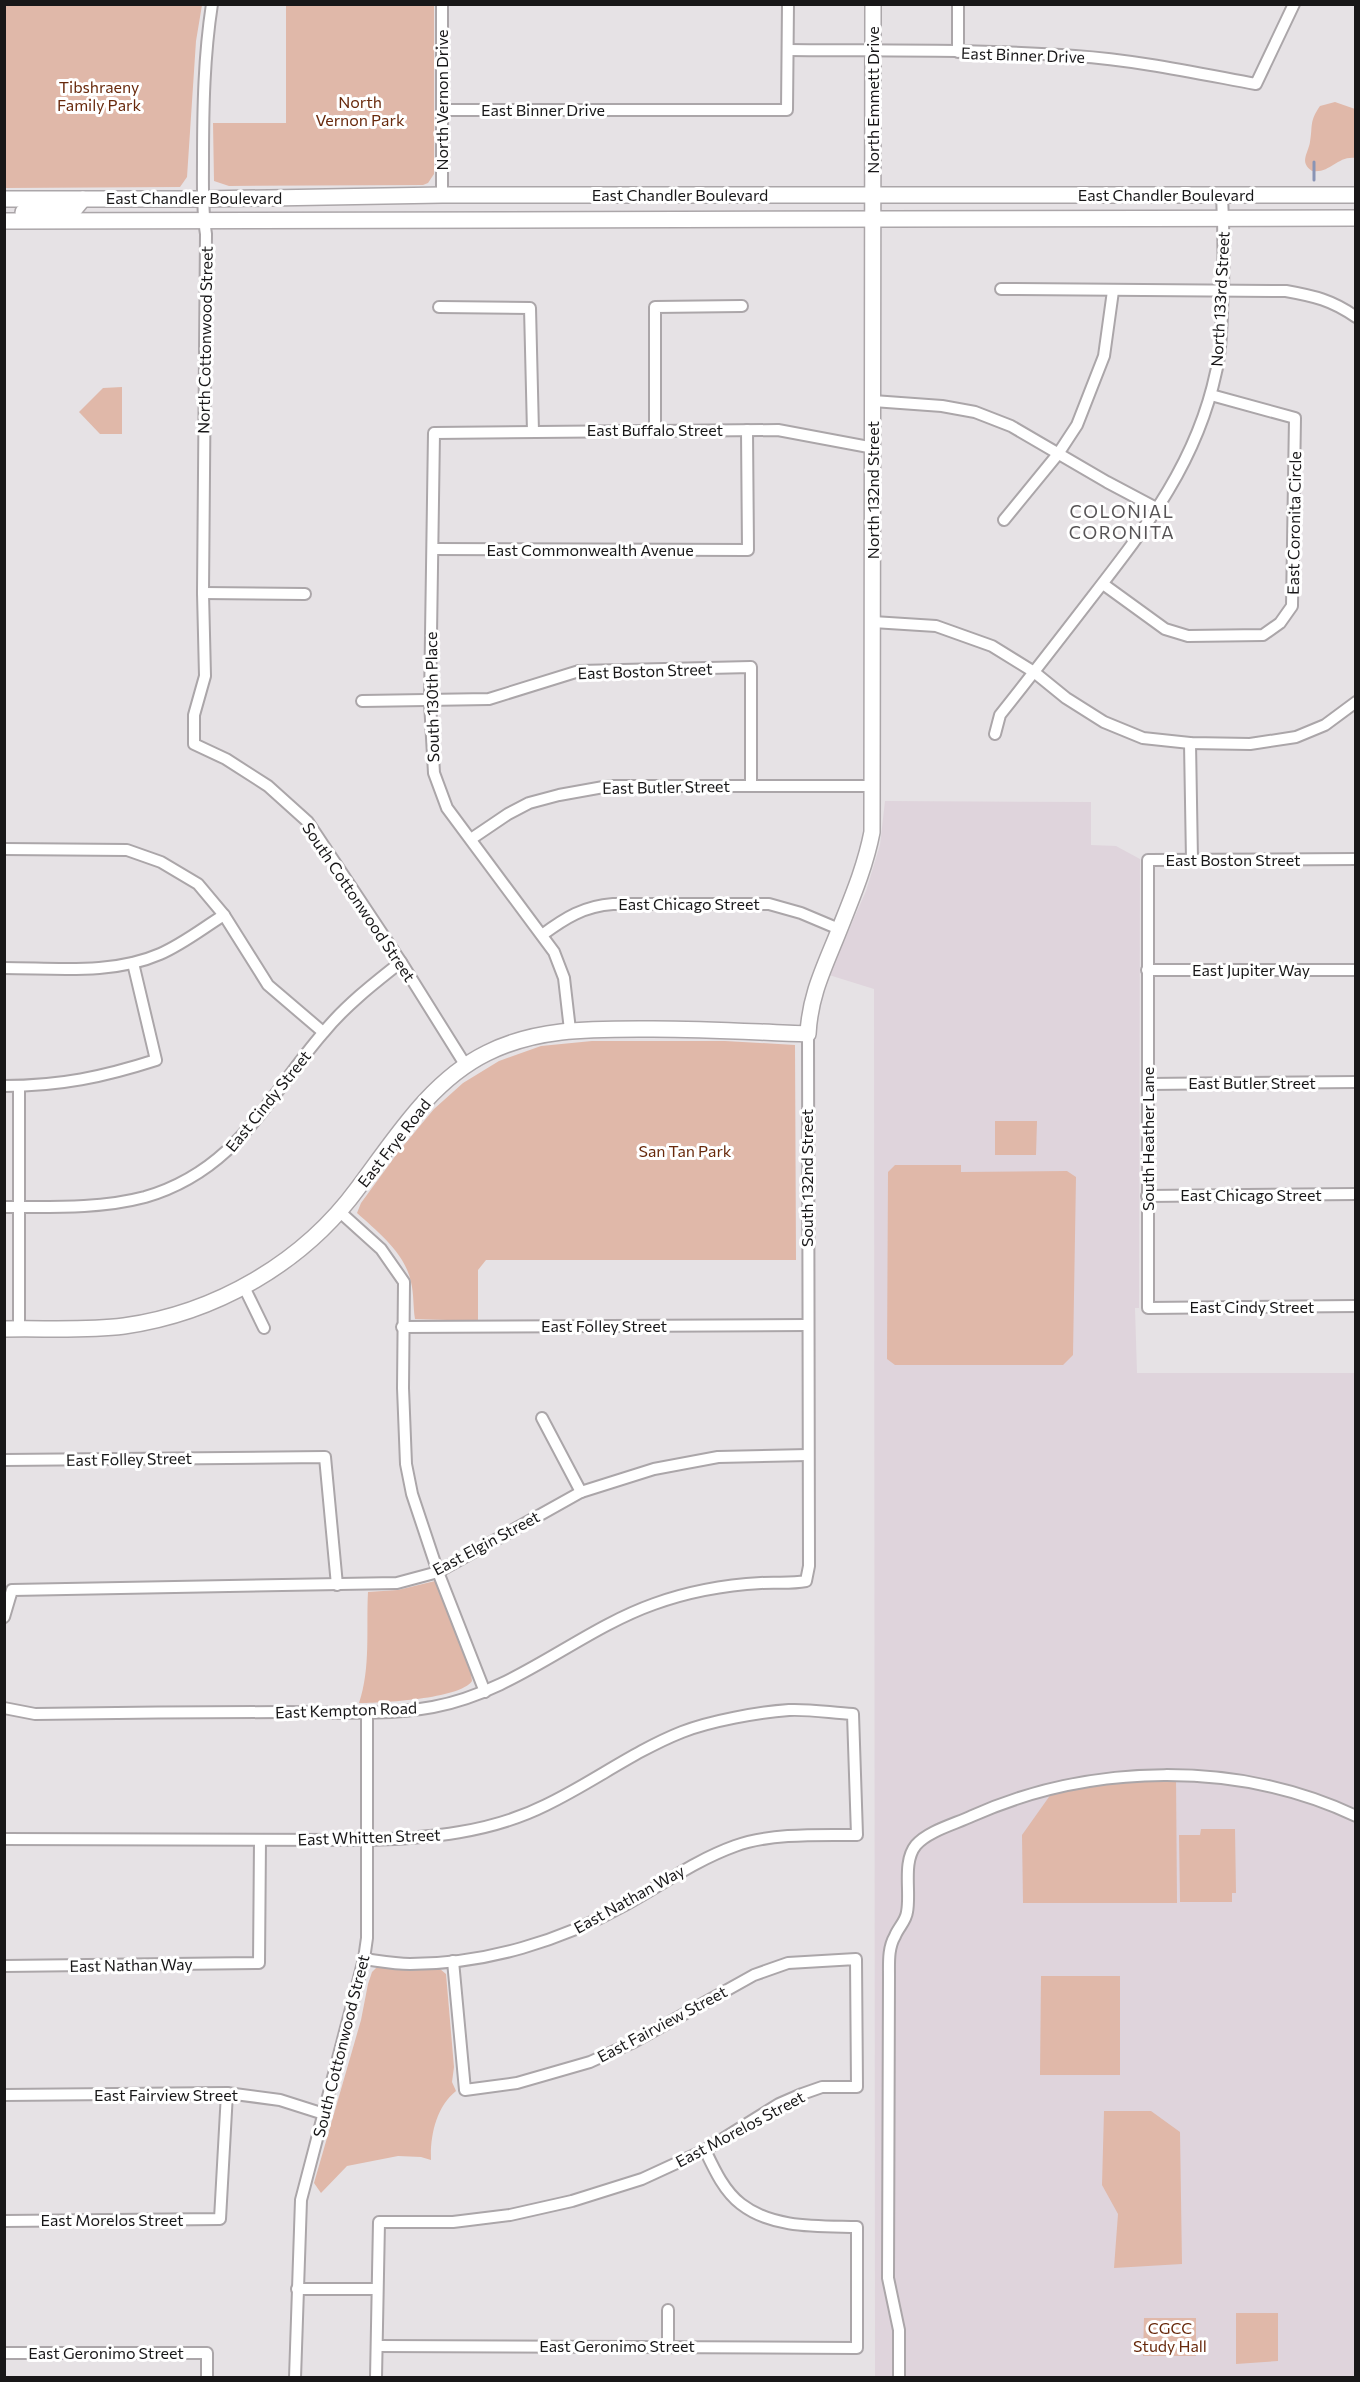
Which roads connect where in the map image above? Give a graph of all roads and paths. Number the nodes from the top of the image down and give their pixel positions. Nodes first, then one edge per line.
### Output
1 (212, 4) edge
2 (442, 4) edge
3 (788, 4) edge
4 (873, 4) edge
5 (958, 4) edge
6 (1294, 4) edge
7 (788, 50) junction
8 (872, 51) junction
9 (958, 52) junction
10 (442, 110) junction
11 (442, 195) junction
12 (872, 195) junction
13 (1222, 195) junction
14 (1356, 195) edge
15 (4, 199) edge
16 (83, 199) junction
17 (203, 199) junction
18 (872, 218) junction
19 (1356, 218) edge
20 (1223, 219) junction
21 (203, 220) junction
22 (9, 221) edge
23 (1001, 289) dead end
24 (1223, 290) junction
25 (1113, 291) junction
26 (742, 306) dead end
27 (439, 308) dead end
28 (1356, 317) edge
29 (1211, 395) junction
30 (873, 401) junction
31 (655, 430) junction
32 (747, 430) junction
33 (533, 432) junction
34 (434, 433) joint
35 (874, 448) junction
36 (1058, 454) junction
37 (1156, 508) junction
38 (1004, 520) dead end
39 (433, 549) junction
40 (1102, 584) junction
41 (203, 592) junction
42 (305, 594) dead end
43 (873, 622) junction
44 (1034, 672) junction
45 (205, 676) joint
46 (362, 701) dead end
47 (430, 702) junction
48 (1356, 702) edge
49 (995, 734) dead end
50 (1190, 743) junction
51 (751, 786) junction
52 (874, 786) junction
53 (471, 839) junction
54 (4, 849) edge
55 (1192, 860) junction
56 (1356, 860) edge
57 (224, 915) junction
58 (840, 929) junction
59 (543, 935) junction
60 (401, 962) junction
61 (133, 963) junction
62 (4, 968) edge
63 (1147, 970) junction
64 (1356, 970) edge
65 (570, 1030) junction
66 (323, 1032) junction
67 (808, 1034) junction
68 (466, 1066) junction
69 (1356, 1082) edge
70 (1148, 1084) junction
71 (4, 1086) edge
72 (19, 1086) junction
73 (1356, 1194) edge
74 (1147, 1196) junction
75 (4, 1207) edge
76 (20, 1207) junction
77 (340, 1212) junction
78 (244, 1287) junction
79 (1356, 1306) edge
80 (1148, 1308) joint
81 (807, 1325) junction
82 (12, 1328) edge
83 (264, 1328) dead end
84 (402, 1328) junction
85 (542, 1418) dead end
86 (808, 1455) junction
87 (4, 1460) edge
88 (581, 1492) junction
89 (438, 1572) junction
90 (806, 1581) joint
91 (337, 1585) junction
92 (4, 1617) edge
93 (485, 1692) junction
94 (4, 1708) edge
95 (367, 1712) junction
96 (1356, 1816) edge
97 (857, 1835) joint
98 (4, 1839) edge
99 (260, 1840) junction
100 (368, 1840) junction
101 (364, 1959) junction
102 (453, 1961) junction
103 (4, 1966) edge
104 (857, 2087) joint
105 (227, 2093) junction
106 (4, 2095) edge
107 (324, 2114) junction
108 (705, 2150) junction
109 (4, 2221) edge
110 (297, 2289) junction
111 (376, 2289) junction
112 (668, 2310) dead end
113 (377, 2346) junction
114 (668, 2346) junction
115 (4, 2353) edge
116 (207, 2378) edge
117 (295, 2378) edge
118 (376, 2378) edge
119 (899, 2378) edge

1 - 17 street, North Cottonwood Street
2 - 10 street, North Vernon Drive
3 - 7 street
4 - 8 main road, North Emmett Drive
5 - 9 street
6 - 9 street, East Binner Drive
7 - 8 street, East Binner Drive
7 - 10 street, East Binner Drive
8 - 9 street, East Binner Drive
8 - 12 main road, North Emmett Drive
10 - 11 street, North Vernon Drive
11 - 12 main road, East Chandler Boulevard
11 - 17 main road, East Chandler Boulevard
12 - 13 main road, East Chandler Boulevard
12 - 18 main road, North 132nd Street
13 - 14 main road, East Chandler Boulevard
13 - 20 street, North 133rd Street
15 - 16 main road, East Chandler Boulevard
16 - 17 main road, East Chandler Boulevard
16 - 22 main road
17 - 21 street, North Cottonwood Street
18 - 20 main road, East Chandler Boulevard
18 - 21 main road, East Chandler Boulevard
18 - 30 main road, North 132nd Street
19 - 20 main road, East Chandler Boulevard
20 - 24 street, North 133rd Street
21 - 22 main road, East Chandler Boulevard
21 - 41 street, North Cottonwood Street
23 - 25 street
24 - 25 street
24 - 28 street
24 - 29 street, North 133rd Street
25 - 36 street
26 - 31 street
27 - 33 street
29 - 37 street, North 133rd Street
29 - 40 street, East Coronita Circle
30 - 35 main road, North 132nd Street
30 - 36 street
31 - 32 street, East Buffalo Street
31 - 33 street, East Buffalo Street
32 - 35 street, East Buffalo Street
32 - 39 street, East Commonwealth Avenue
33 - 34 street, East Buffalo Street
34 - 39 street, South 130th Place
35 - 43 main road, North 132nd Street
36 - 37 street
36 - 38 street
37 - 40 street, North 133rd Street
39 - 47 street, South 130th Place
40 - 44 street, North 133rd Street
41 - 42 street
41 - 45 street, North Cottonwood Street
43 - 44 street
43 - 52 main road, North 132nd Street
44 - 49 street, North 133rd Street
44 - 50 street
45 - 60 street, South Cottonwood Street
46 - 47 street, East Boston Street
47 - 51 street, East Boston Street
47 - 53 street, South 130th Place
48 - 50 street
50 - 55 street
51 - 52 street, East Butler Street
51 - 53 street, East Butler Street
52 - 58 main road, South 132nd Street
53 - 59 street, South 130th Place
54 - 57 street
55 - 56 street, East Boston Street
55 - 63 street, East Boston Street
57 - 61 street
57 - 66 street
58 - 59 street, East Chicago Street
58 - 67 main road, South 132nd Street
59 - 65 street, South 130th Place
60 - 66 street, East Cindy Street
60 - 68 street, South Cottonwood Street
61 - 62 street
61 - 72 street
63 - 64 street, East Jupiter Way
63 - 70 street, South Heather Lane
65 - 67 main road, East Frye Road
65 - 68 main road, East Frye Road
66 - 76 street, East Cindy Street
67 - 81 street, South 132nd Street
68 - 77 main road, East Frye Road
69 - 70 street, East Butler Street
70 - 74 street, South Heather Lane
71 - 72 street
72 - 76 street
73 - 74 street, East Chicago Street
74 - 80 street, South Heather Lane
75 - 76 street, East Cindy Street
76 - 82 street
77 - 78 main road, East Frye Road
77 - 84 street
78 - 82 main road, East Frye Road
78 - 83 street
79 - 80 street, East Cindy Street
81 - 84 street, East Folley Street
81 - 86 street, South 132nd Street
84 - 89 street
85 - 88 street
86 - 88 street, East Elgin Street
86 - 90 street, South 132nd Street
87 - 91 street, East Folley Street
88 - 89 street, East Elgin Street
89 - 91 street, East Elgin Street
89 - 93 street
90 - 93 street, East Kempton Road
91 - 92 street, East Elgin Street
93 - 95 street, East Kempton Road
94 - 95 street, East Kempton Road
95 - 100 street, South Cottonwood Street
96 - 119 street
97 - 100 street, East Whitten Street
97 - 102 street, East Nathan Way
98 - 99 street, East Whitten Street
99 - 100 street, East Whitten Street
99 - 103 street, East Nathan Way
100 - 101 street, South Cottonwood Street
101 - 102 street, East Nathan Way
101 - 107 street, South Cottonwood Street
102 - 104 street, East Fairview Street
104 - 108 street, East Morelos Street
105 - 106 street, East Fairview Street
105 - 107 street, East Fairview Street
105 - 109 street, East Morelos Street
107 - 110 street, South Cottonwood Street
108 - 111 street, East Morelos Street
108 - 114 street, East Geronimo Street
110 - 111 street
110 - 117 street, South Cottonwood Street
111 - 113 street
112 - 114 street
113 - 114 street, East Geronimo Street
113 - 118 street
115 - 116 street, East Geronimo Street

